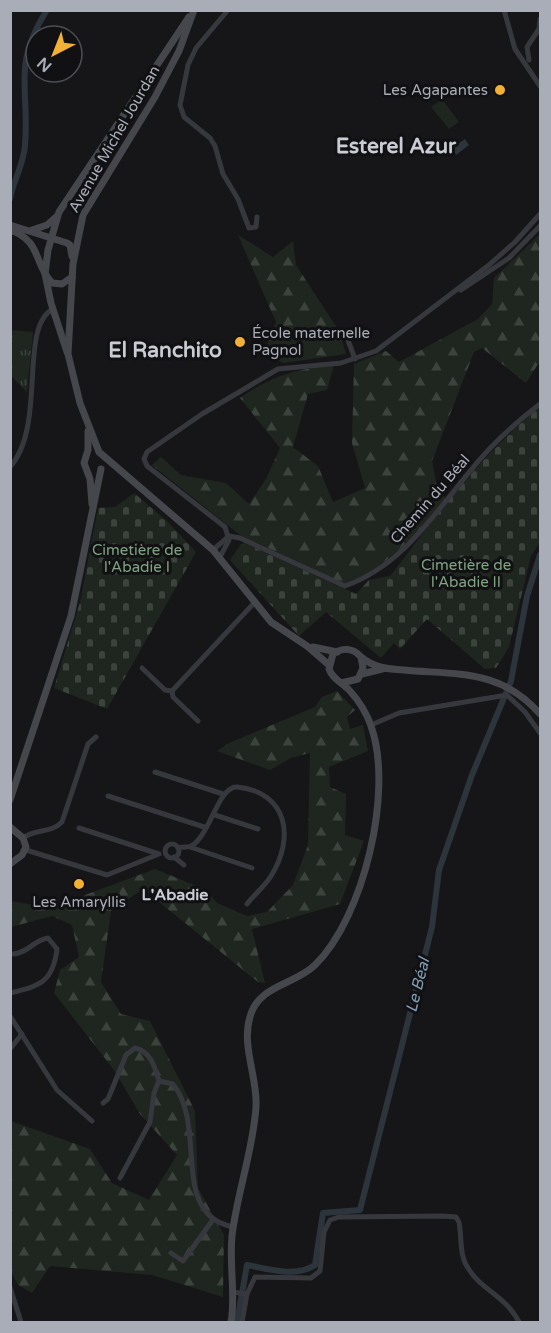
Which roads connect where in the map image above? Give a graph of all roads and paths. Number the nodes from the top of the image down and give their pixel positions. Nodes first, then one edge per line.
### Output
1 (194, 10) edge
2 (228, 10) edge
3 (504, 10) edge
4 (540, 19) edge
5 (529, 60) dead end
6 (540, 86) edge
7 (59, 212) junction
8 (540, 214) edge
9 (257, 217) dead end
10 (10, 225) edge
11 (540, 226) edge
12 (10, 230) edge
13 (29, 231) junction
14 (51, 237) junction
15 (73, 264) junction
16 (45, 274) junction
17 (72, 277) junction
18 (452, 295) junction
19 (53, 309) junction
20 (346, 334) dead end
21 (68, 354) junction
22 (355, 359) junction
23 (540, 404) edge
24 (88, 426) junction
25 (87, 453) junction
26 (101, 454) junction
27 (10, 467) edge
28 (102, 468) junction
29 (87, 469) junction
30 (120, 471) junction
31 (93, 510) junction
32 (229, 536) junction
33 (213, 550) junction
34 (220, 557) junction
35 (255, 603) junction
36 (307, 646) junction
37 (337, 652) junction
38 (361, 657) junction
39 (329, 665) junction
40 (142, 668) dead end
41 (383, 669) junction
42 (360, 677) junction
43 (341, 683) junction
44 (172, 691) junction
45 (510, 693) junction
46 (361, 706) junction
47 (540, 714) edge
48 (198, 721) dead end
49 (371, 725) junction
50 (540, 733) edge
51 (96, 737) dead end
52 (155, 772) dead end
53 (223, 794) junction
54 (108, 796) dead end
55 (10, 800) edge
56 (215, 815) junction
57 (10, 826) edge
58 (204, 827) junction
59 (79, 828) dead end
60 (258, 829) dead end
61 (17, 836) edge
62 (190, 847) junction
63 (178, 848) junction
64 (26, 850) junction
65 (166, 853) junction
66 (159, 854) junction
67 (174, 857) junction
68 (14, 858) edge
69 (10, 864) edge
70 (184, 865) dead end
71 (252, 868) dead end
72 (247, 904) dead end
73 (13, 954) dead end
74 (10, 993) edge
75 (10, 1016) edge
76 (22, 1034) junction
77 (10, 1049) edge
78 (159, 1081) junction
79 (103, 1103) dead end
80 (92, 1121) dead end
81 (120, 1178) dead end
82 (212, 1221) junction
83 (233, 1227) junction
84 (171, 1253) dead end
85 (10, 1287) edge
86 (235, 1293) junction
87 (246, 1295) junction
88 (232, 1320) edge
89 (21, 1323) edge
90 (242, 1323) edge
91 (519, 1323) edge

1 - 7 main road
1 - 15 main road, Avenue Michel Jourdan
2 - 9 street
3 - 6 street
4 - 5 street
7 - 13 main road
7 - 14 main road
8 - 18 street
10 - 13 main road
11 - 18 street
12 - 16 main road
13 - 14 main road
14 - 15 main road
14 - 16 main road
15 - 17 main road, Avenue Michel Jourdan
16 - 17 main road
16 - 19 main road
17 - 21 main road, Avenue Michel Jourdan
18 - 22 street
19 - 21 main road
19 - 27 street
20 - 22 street
21 - 24 main road, Avenue Michel Jourdan
22 - 32 street
23 - 32 street, Chemin du Béal
24 - 25 main road, Avenue Michel Jourdan
24 - 26 main road, Avenue Michel Jourdan
25 - 26 main road
25 - 29 main road
26 - 28 main road
26 - 30 main road, Avenue Michel Jourdan
28 - 29 main road
28 - 30 main road, Avenue Michel Jourdan
28 - 31 main road
29 - 31 main road
30 - 33 main road, Avenue Michel Jourdan
31 - 55 main road
32 - 33 street
32 - 34 street
33 - 34 main road, Avenue Michel Jourdan
34 - 35 main road, Avenue Michel Jourdan
35 - 36 main road, Avenue Michel Jourdan
35 - 44 street
36 - 37 main road, Avenue Michel Jourdan
36 - 39 main road, Avenue Michel Jourdan
37 - 38 main road
37 - 39 main road
38 - 41 main road
38 - 42 main road
39 - 43 main road
40 - 44 street
41 - 42 main road
41 - 45 main road
42 - 43 main road
42 - 46 main road
43 - 46 main road
44 - 48 street
45 - 47 main road
45 - 49 street
45 - 50 street
46 - 49 main road
49 - 83 main road
51 - 61 street
52 - 53 street
53 - 56 street
53 - 72 street
54 - 58 street
56 - 58 street
56 - 60 street
57 - 61 main road
58 - 62 street
59 - 66 street
61 - 64 main road
62 - 63 street
62 - 71 street
63 - 65 street
63 - 67 street
64 - 66 street
64 - 68 main road
65 - 66 street
65 - 67 street
67 - 70 street
68 - 69 main road
73 - 74 street
75 - 76 street
76 - 77 street
76 - 80 street
78 - 79 street
78 - 81 street
78 - 82 street
82 - 83 street
82 - 84 street
83 - 86 main road
85 - 89 street
86 - 87 street
86 - 88 main road
87 - 90 street
87 - 91 street

